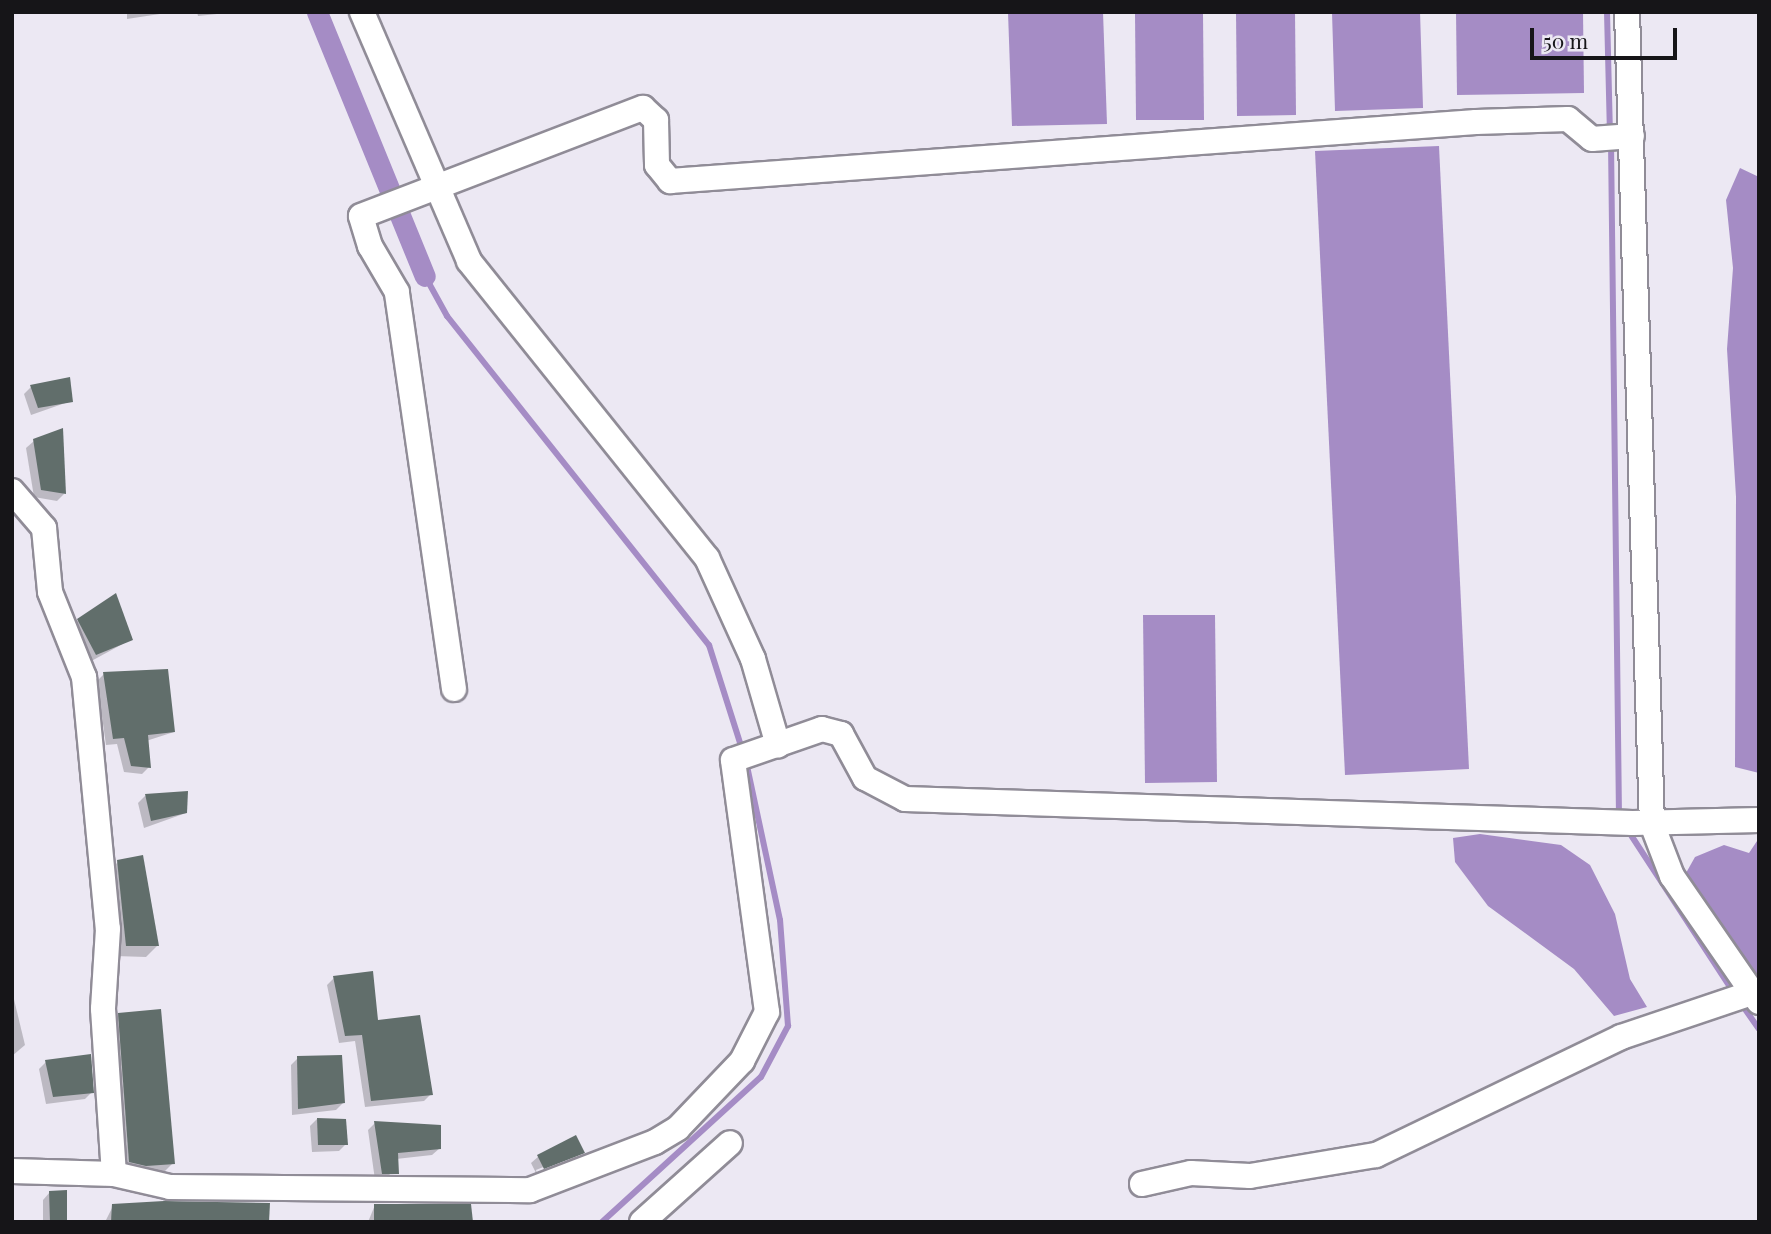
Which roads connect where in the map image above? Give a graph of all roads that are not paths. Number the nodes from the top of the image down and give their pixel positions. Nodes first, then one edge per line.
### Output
1 (362, 12) edge
2 (1627, 12) edge
3 (1632, 136) junction
4 (429, 186) junction
5 (12, 491) edge
6 (454, 689) dead end
7 (771, 747) junction
8 (1759, 820) edge
9 (1632, 823) junction
10 (1756, 997) edge
11 (730, 1143) dead end
12 (12, 1171) edge
13 (114, 1174) junction
14 (1142, 1184) dead end
15 (642, 1222) edge

1 - 4 lane
2 - 3 lane
3 - 4 lane
3 - 9 lane
4 - 6 lane
4 - 7 lane
5 - 13 lane
7 - 9 lane
7 - 13 lane
8 - 9 lane
9 - 10 lane
10 - 14 lane
11 - 15 lane
12 - 13 lane

